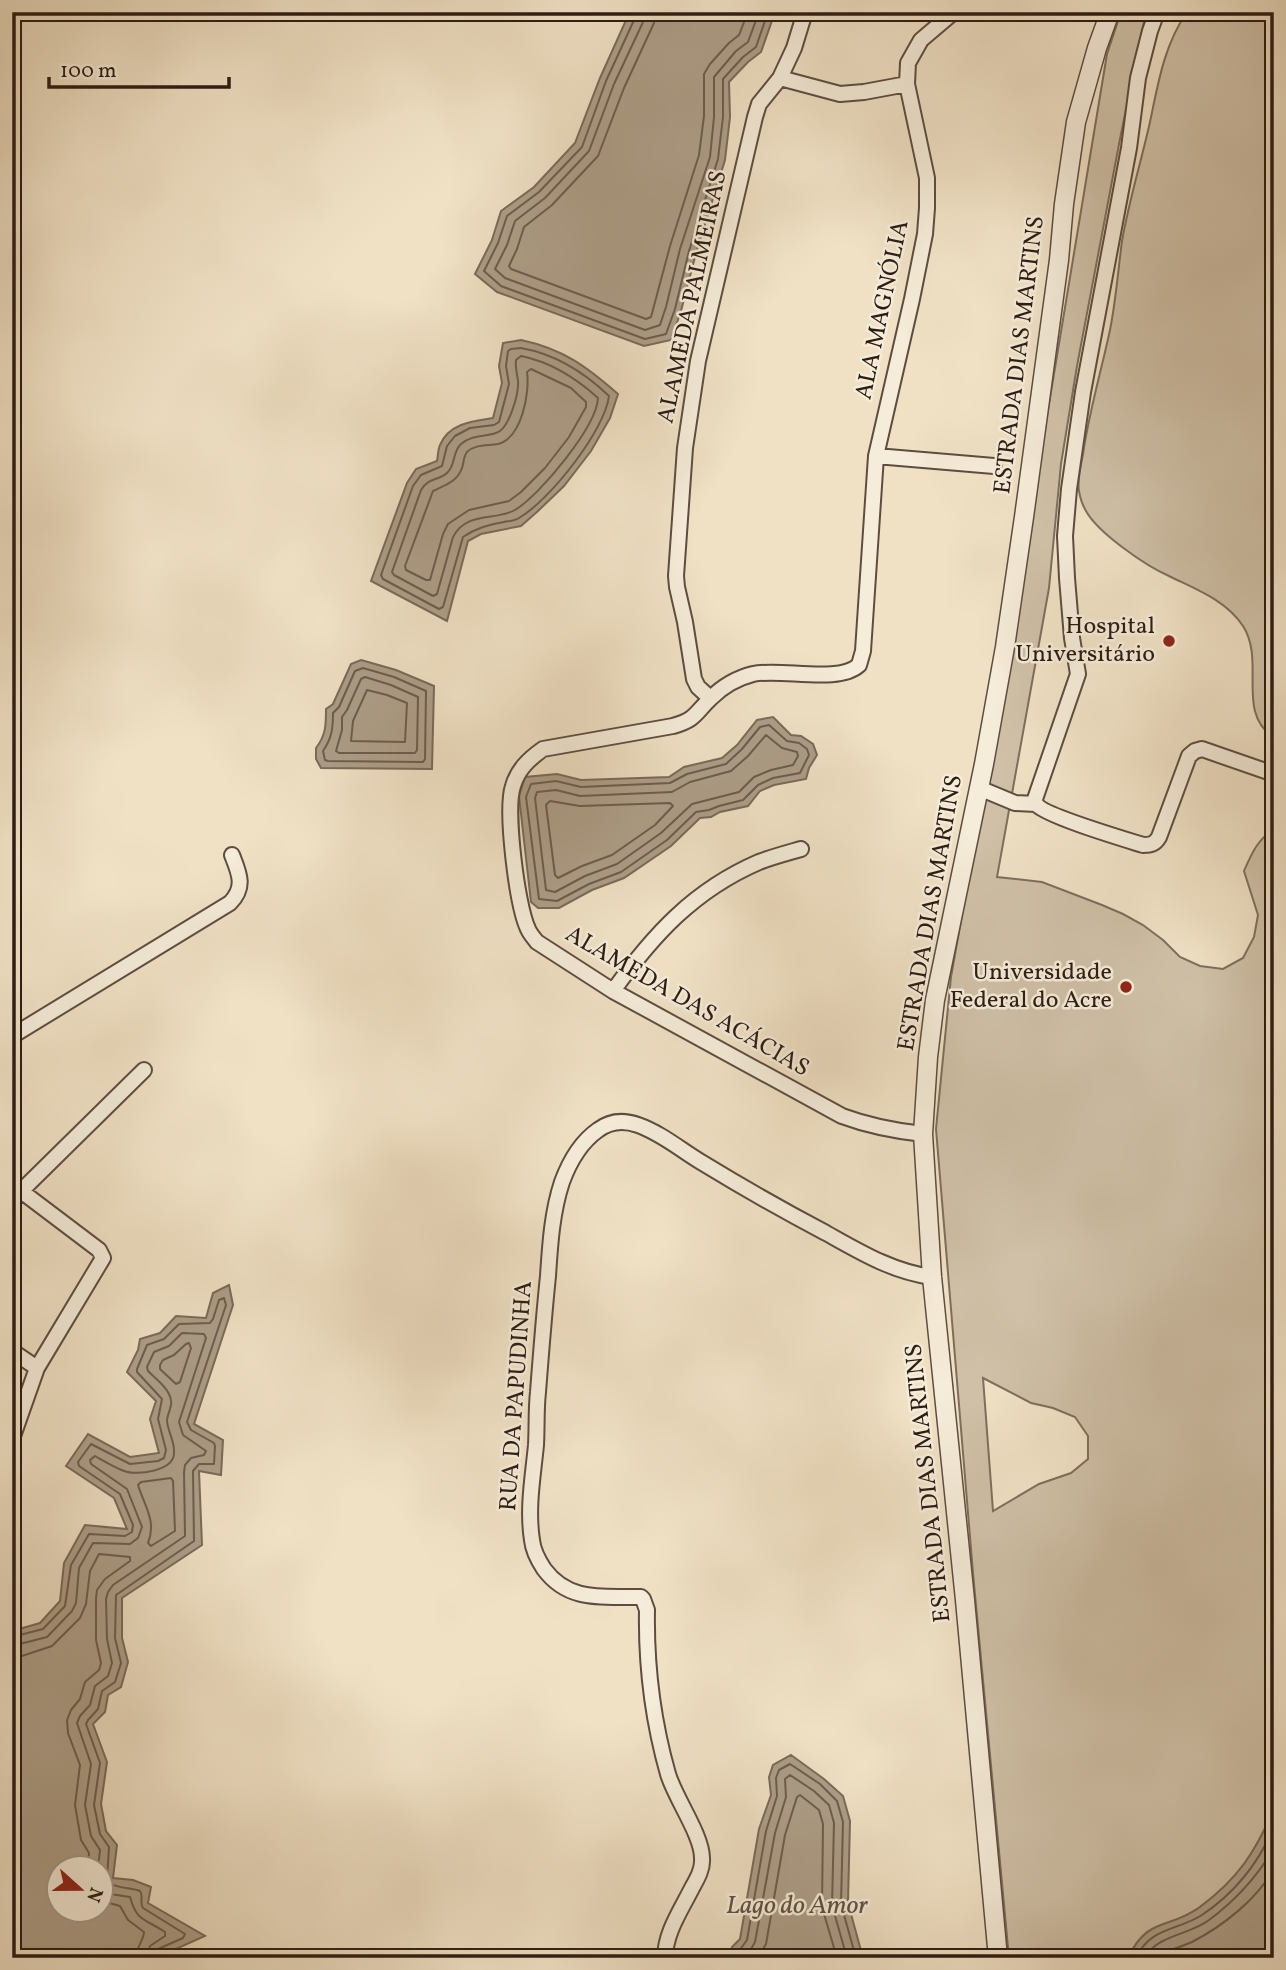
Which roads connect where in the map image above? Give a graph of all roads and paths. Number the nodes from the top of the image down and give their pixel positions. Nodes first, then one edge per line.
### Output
1 (805, 12) edge
2 (954, 12) edge
3 (1110, 12) edge
4 (1157, 12) edge
5 (780, 78) junction
6 (907, 83) junction
7 (876, 456) junction
8 (994, 466) dead end
9 (864, 637) joint
10 (710, 698) junction
11 (1271, 773) dead end
12 (979, 788) junction
13 (1036, 804) junction
14 (801, 849) dead end
15 (232, 855) dead end
16 (613, 991) junction
17 (12, 1036) edge
18 (144, 1070) dead end
19 (923, 1134) junction
20 (17, 1196) edge
21 (932, 1276) junction
22 (12, 1351) edge
23 (37, 1368) junction
24 (12, 1439) edge
25 (665, 1958) edge
26 (998, 1958) edge

1 - 5 street, ALAMEDA PALMEIRAS
2 - 6 street, ALA MAGNÓLIA
3 - 12 street, ESTRADA DIAS MARTINS
4 - 13 street
5 - 6 street
5 - 10 street, ALAMEDA PALMEIRAS
6 - 7 street, ALA MAGNÓLIA
7 - 8 street
7 - 9 street, ALA MAGNÓLIA
9 - 10 street, ALAMEDA DAS ACÁCIAS
10 - 16 street, ALAMEDA DAS ACÁCIAS
11 - 13 street
12 - 13 street
12 - 19 street, ESTRADA DIAS MARTINS
14 - 16 street
15 - 17 street
16 - 19 street, ALAMEDA DAS ACÁCIAS
18 - 20 street
19 - 21 street, ESTRADA DIAS MARTINS
20 - 23 street
21 - 25 street, RUA DA PAPUDINHA
21 - 26 street, ESTRADA DIAS MARTINS
22 - 23 street
23 - 24 street

